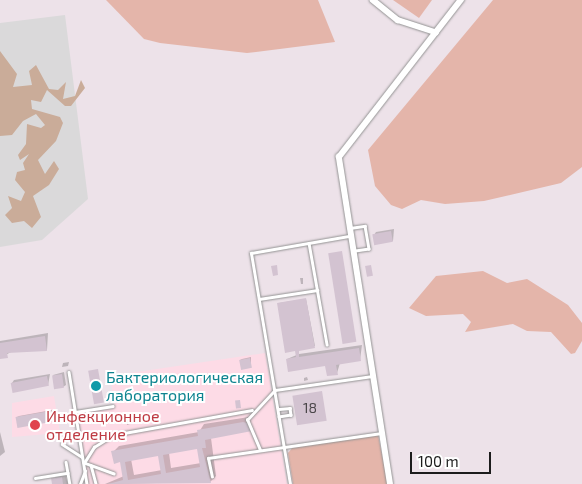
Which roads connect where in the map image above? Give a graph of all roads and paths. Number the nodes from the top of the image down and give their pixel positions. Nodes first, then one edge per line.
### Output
1 (373, 0) edge
2 (461, 0) edge
3 (436, 32) junction
4 (348, 228) junction
5 (349, 236) junction
6 (309, 243) junction
7 (352, 251) junction
8 (317, 290) junction
9 (259, 299) junction
10 (327, 344) dead end
11 (68, 372) dead end
12 (374, 375) junction
13 (275, 390) junction
14 (113, 406) dead end
15 (252, 410) junction
16 (278, 410) junction
17 (75, 412) junction
18 (279, 417) junction
19 (383, 432) junction
20 (62, 444) dead end
21 (284, 447) junction
22 (260, 450) junction
23 (83, 458) junction
24 (66, 462) dead end
25 (84, 464) junction
26 (91, 465) junction
27 (85, 471) junction
28 (68, 473) junction
29 (114, 474) dead end
30 (212, 477) dead end
31 (35, 478) dead end
32 (70, 484) edge
33 (80, 484) edge
34 (87, 484) edge
35 (96, 484) edge
36 (290, 484) edge
37 (390, 484) edge

1 - 3 street
2 - 3 street
3 - 4 street
4 - 5 street
4 - 7 lane
5 - 6 lane
5 - 7 street
6 - 8 lane
6 - 9 lane
7 - 12 street
8 - 9 lane
8 - 10 lane
9 - 13 lane
11 - 17 lane
12 - 13 lane
12 - 19 street
13 - 15 lane
13 - 16 lane
14 - 17 lane
15 - 22 lane
15 - 25 lane
16 - 18 lane
16 - 18 lane
17 - 23 lane
18 - 21 lane
19 - 21 lane
19 - 37 street
20 - 23 lane
21 - 22 lane
21 - 36 lane
22 - 30 lane
23 - 25 lane
24 - 28 lane
25 - 26 lane
25 - 27 lane
26 - 29 lane
26 - 35 lane
27 - 33 lane
27 - 34 lane
28 - 31 lane
28 - 32 lane

